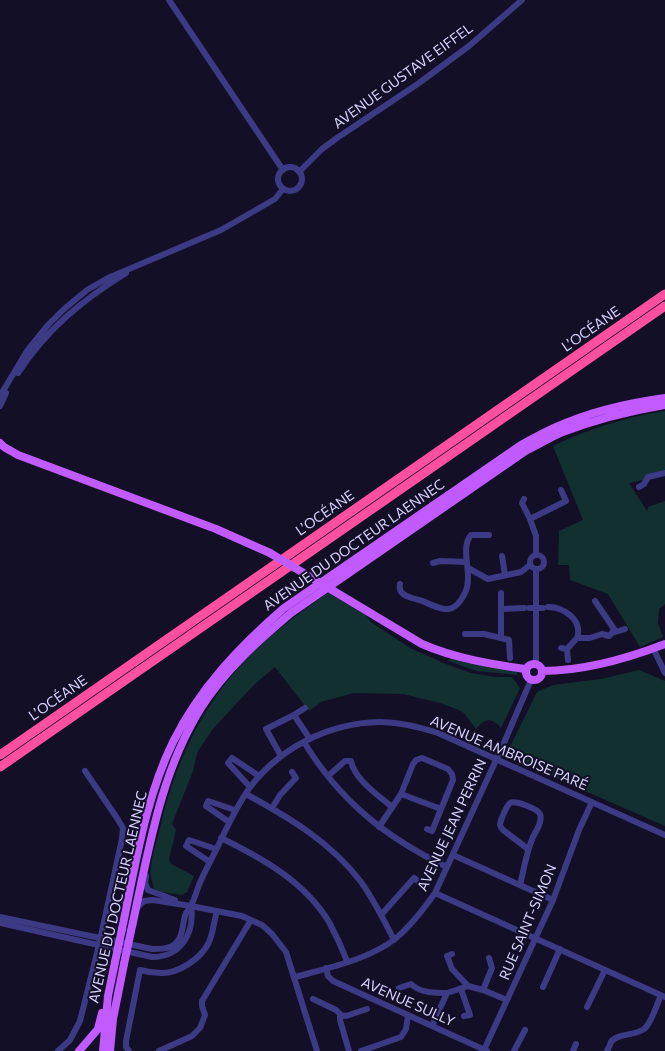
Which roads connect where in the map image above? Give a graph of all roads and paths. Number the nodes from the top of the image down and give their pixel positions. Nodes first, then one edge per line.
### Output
1 (169, 0) edge
2 (522, 0) edge
3 (283, 170) junction
4 (299, 172) junction
5 (283, 189) junction
6 (142, 264) junction
7 (89, 293) dead end
8 (665, 294) edge
9 (81, 303) junction
10 (665, 306) edge
11 (0, 396) edge
12 (665, 398) edge
13 (665, 405) edge
14 (0, 406) edge
15 (0, 443) edge
16 (0, 452) edge
17 (18, 455) junction
18 (665, 473) edge
19 (639, 488) dead end
20 (561, 490) dead end
21 (524, 499) dead end
22 (530, 519) junction
23 (488, 535) dead end
24 (536, 555) junction
25 (502, 556) dead end
26 (433, 563) dead end
27 (468, 565) junction
28 (530, 565) junction
29 (536, 570) junction
30 (505, 575) junction
31 (400, 584) dead end
32 (501, 593) dead end
33 (595, 601) dead end
34 (501, 608) junction
35 (536, 608) junction
36 (625, 629) dead end
37 (612, 633) junction
38 (465, 634) dead end
39 (500, 638) junction
40 (577, 638) junction
41 (665, 644) edge
42 (653, 648) junction
43 (510, 658) dead end
44 (568, 660) dead end
45 (536, 663) junction
46 (525, 669) junction
47 (542, 671) junction
48 (665, 673) edge
49 (531, 680) junction
50 (305, 708) dead end
51 (294, 714) junction
52 (307, 740) junction
53 (0, 755) edge
54 (280, 756) junction
55 (497, 759) junction
56 (0, 767) edge
57 (85, 771) dead end
58 (292, 772) dead end
59 (259, 776) junction
60 (328, 776) junction
61 (250, 787) junction
62 (246, 794) junction
63 (401, 794) junction
64 (592, 802) junction
65 (392, 807) junction
66 (272, 808) junction
67 (441, 809) junction
68 (235, 810) junction
69 (229, 822) junction
70 (380, 827) junction
71 (427, 829) dead end
72 (665, 835) edge
73 (153, 836) junction
74 (221, 838) junction
75 (216, 849) junction
76 (528, 849) junction
77 (453, 855) junction
78 (210, 862) junction
79 (447, 867) junction
80 (418, 881) dead end
81 (520, 885) junction
82 (435, 893) junction
83 (553, 900) junction
84 (191, 906) junction
85 (136, 909) junction
86 (217, 911) junction
87 (381, 915) junction
88 (0, 917) edge
89 (252, 920) junction
90 (0, 923) edge
91 (100, 938) junction
92 (535, 938) junction
93 (394, 940) junction
94 (99, 945) junction
95 (560, 949) junction
96 (452, 954) dead end
97 (489, 958) dead end
98 (347, 961) junction
99 (326, 968) junction
100 (604, 970) junction
101 (295, 977) junction
102 (468, 986) junction
103 (543, 987) dead end
104 (399, 988) dead end
105 (461, 990) junction
106 (483, 990) junction
107 (447, 993) junction
108 (108, 996) junction
109 (663, 996) edge
110 (313, 999) dead end
111 (507, 1000) junction
112 (587, 1008) dead end
113 (366, 1009) dead end
114 (408, 1015) junction
115 (340, 1016) junction
116 (464, 1016) dead end
117 (432, 1026) junction
118 (525, 1030) dead end
119 (576, 1044) dead end
120 (485, 1050) edge
121 (58, 1051) edge
122 (79, 1051) edge
123 (103, 1051) edge
124 (110, 1051) edge
125 (129, 1051) edge
126 (159, 1051) edge
127 (317, 1051) edge
128 (349, 1051) edge
129 (360, 1051) edge
130 (514, 1051) edge
131 (573, 1051) edge
132 (607, 1051) edge

1 - 3 street
2 - 4 street, AVENUE GUSTAVE EIFFEL
3 - 4 street
3 - 5 street
4 - 5 street
5 - 6 street
6 - 9 street
6 - 11 street
7 - 9 street
8 - 53 highway, L’OCÉANE
9 - 14 street
10 - 56 highway, L’OCÉANE
12 - 108 main road, AVENUE DU DOCTEUR LAENNEC, bridge
13 - 73 main road, AVENUE DU DOCTEUR LAENNEC
15 - 17 main road
16 - 17 main road
17 - 46 main road, bridge
18 - 19 street
20 - 22 street
21 - 22 street
22 - 24 street
23 - 27 street
24 - 28 street
24 - 29 street
25 - 30 street
26 - 27 street
27 - 30 street
27 - 31 street
28 - 29 street
28 - 30 street
29 - 35 street
32 - 34 street
33 - 37 street
34 - 35 street
34 - 39 street
35 - 40 street
35 - 45 street
36 - 37 street
37 - 40 street
38 - 39 street
39 - 43 street
40 - 44 street
41 - 42 main road
42 - 47 main road
42 - 48 street
45 - 46 main road
45 - 47 main road
46 - 49 main road
47 - 49 main road
49 - 55 street, AVENUE JEAN PERRIN
50 - 51 street
51 - 52 street
51 - 54 street
52 - 54 street, AVENUE AMBROISE PARÉ
52 - 55 street, AVENUE AMBROISE PARÉ
52 - 60 street
54 - 59 street, AVENUE AMBROISE PARÉ
55 - 64 street, AVENUE AMBROISE PARÉ
55 - 77 street, AVENUE JEAN PERRIN
57 - 91 street
58 - 66 street
59 - 61 street, AVENUE AMBROISE PARÉ
59 - 61 street
60 - 65 street
60 - 70 street
61 - 62 street, AVENUE AMBROISE PARÉ
62 - 66 street
62 - 68 street, AVENUE AMBROISE PARÉ
63 - 65 street
63 - 67 street
63 - 67 street
64 - 72 street, AVENUE AMBROISE PARÉ
64 - 83 street, RUE SAINT-SIMON
65 - 70 street
66 - 87 street
67 - 71 street
68 - 69 street, AVENUE AMBROISE PARÉ
68 - 69 street
69 - 74 street, AVENUE AMBROISE PARÉ
70 - 79 street
73 - 84 street
73 - 85 main road, AVENUE DU DOCTEUR LAENNEC
74 - 75 street, AVENUE AMBROISE PARÉ
74 - 98 street
75 - 78 street, AVENUE AMBROISE PARÉ
75 - 78 street
76 - 76 street
76 - 81 street
77 - 79 street, AVENUE JEAN PERRIN
77 - 81 street
78 - 84 street, AVENUE AMBROISE PARÉ
79 - 82 street, AVENUE JEAN PERRIN
80 - 87 street
81 - 83 street
82 - 92 street
82 - 93 street, AVENUE JEAN PERRIN
83 - 92 street, RUE SAINT-SIMON
84 - 85 street
84 - 86 street
84 - 91 street, AVENUE AMBROISE PARÉ
84 - 94 street
85 - 124 main road, AVENUE DU DOCTEUR LAENNEC, bridge
86 - 89 street
86 - 125 street
87 - 93 street
88 - 91 street, AVENUE AMBROISE PARÉ
89 - 101 street
89 - 126 street
90 - 94 street
91 - 94 street
92 - 95 street
92 - 111 street, RUE SAINT-SIMON
93 - 98 street, AVENUE JEAN PERRIN
94 - 121 street
95 - 100 street
95 - 103 street
96 - 102 street
97 - 106 street
98 - 99 street, AVENUE JEAN PERRIN
99 - 101 street, AVENUE JEAN PERRIN
99 - 114 street, AVENUE SULLY
100 - 109 street
100 - 112 street
101 - 127 street
102 - 105 street
102 - 106 street
104 - 107 street
105 - 107 street
105 - 116 street
106 - 111 street
107 - 117 street
108 - 122 main road
108 - 123 main road, AVENUE DU DOCTEUR LAENNEC
109 - 132 street
110 - 115 street
111 - 120 street, RUE SAINT-SIMON
113 - 115 street
114 - 117 street, AVENUE SULLY
114 - 129 street
115 - 128 street
117 - 120 street, AVENUE SULLY
118 - 130 street
119 - 131 street

